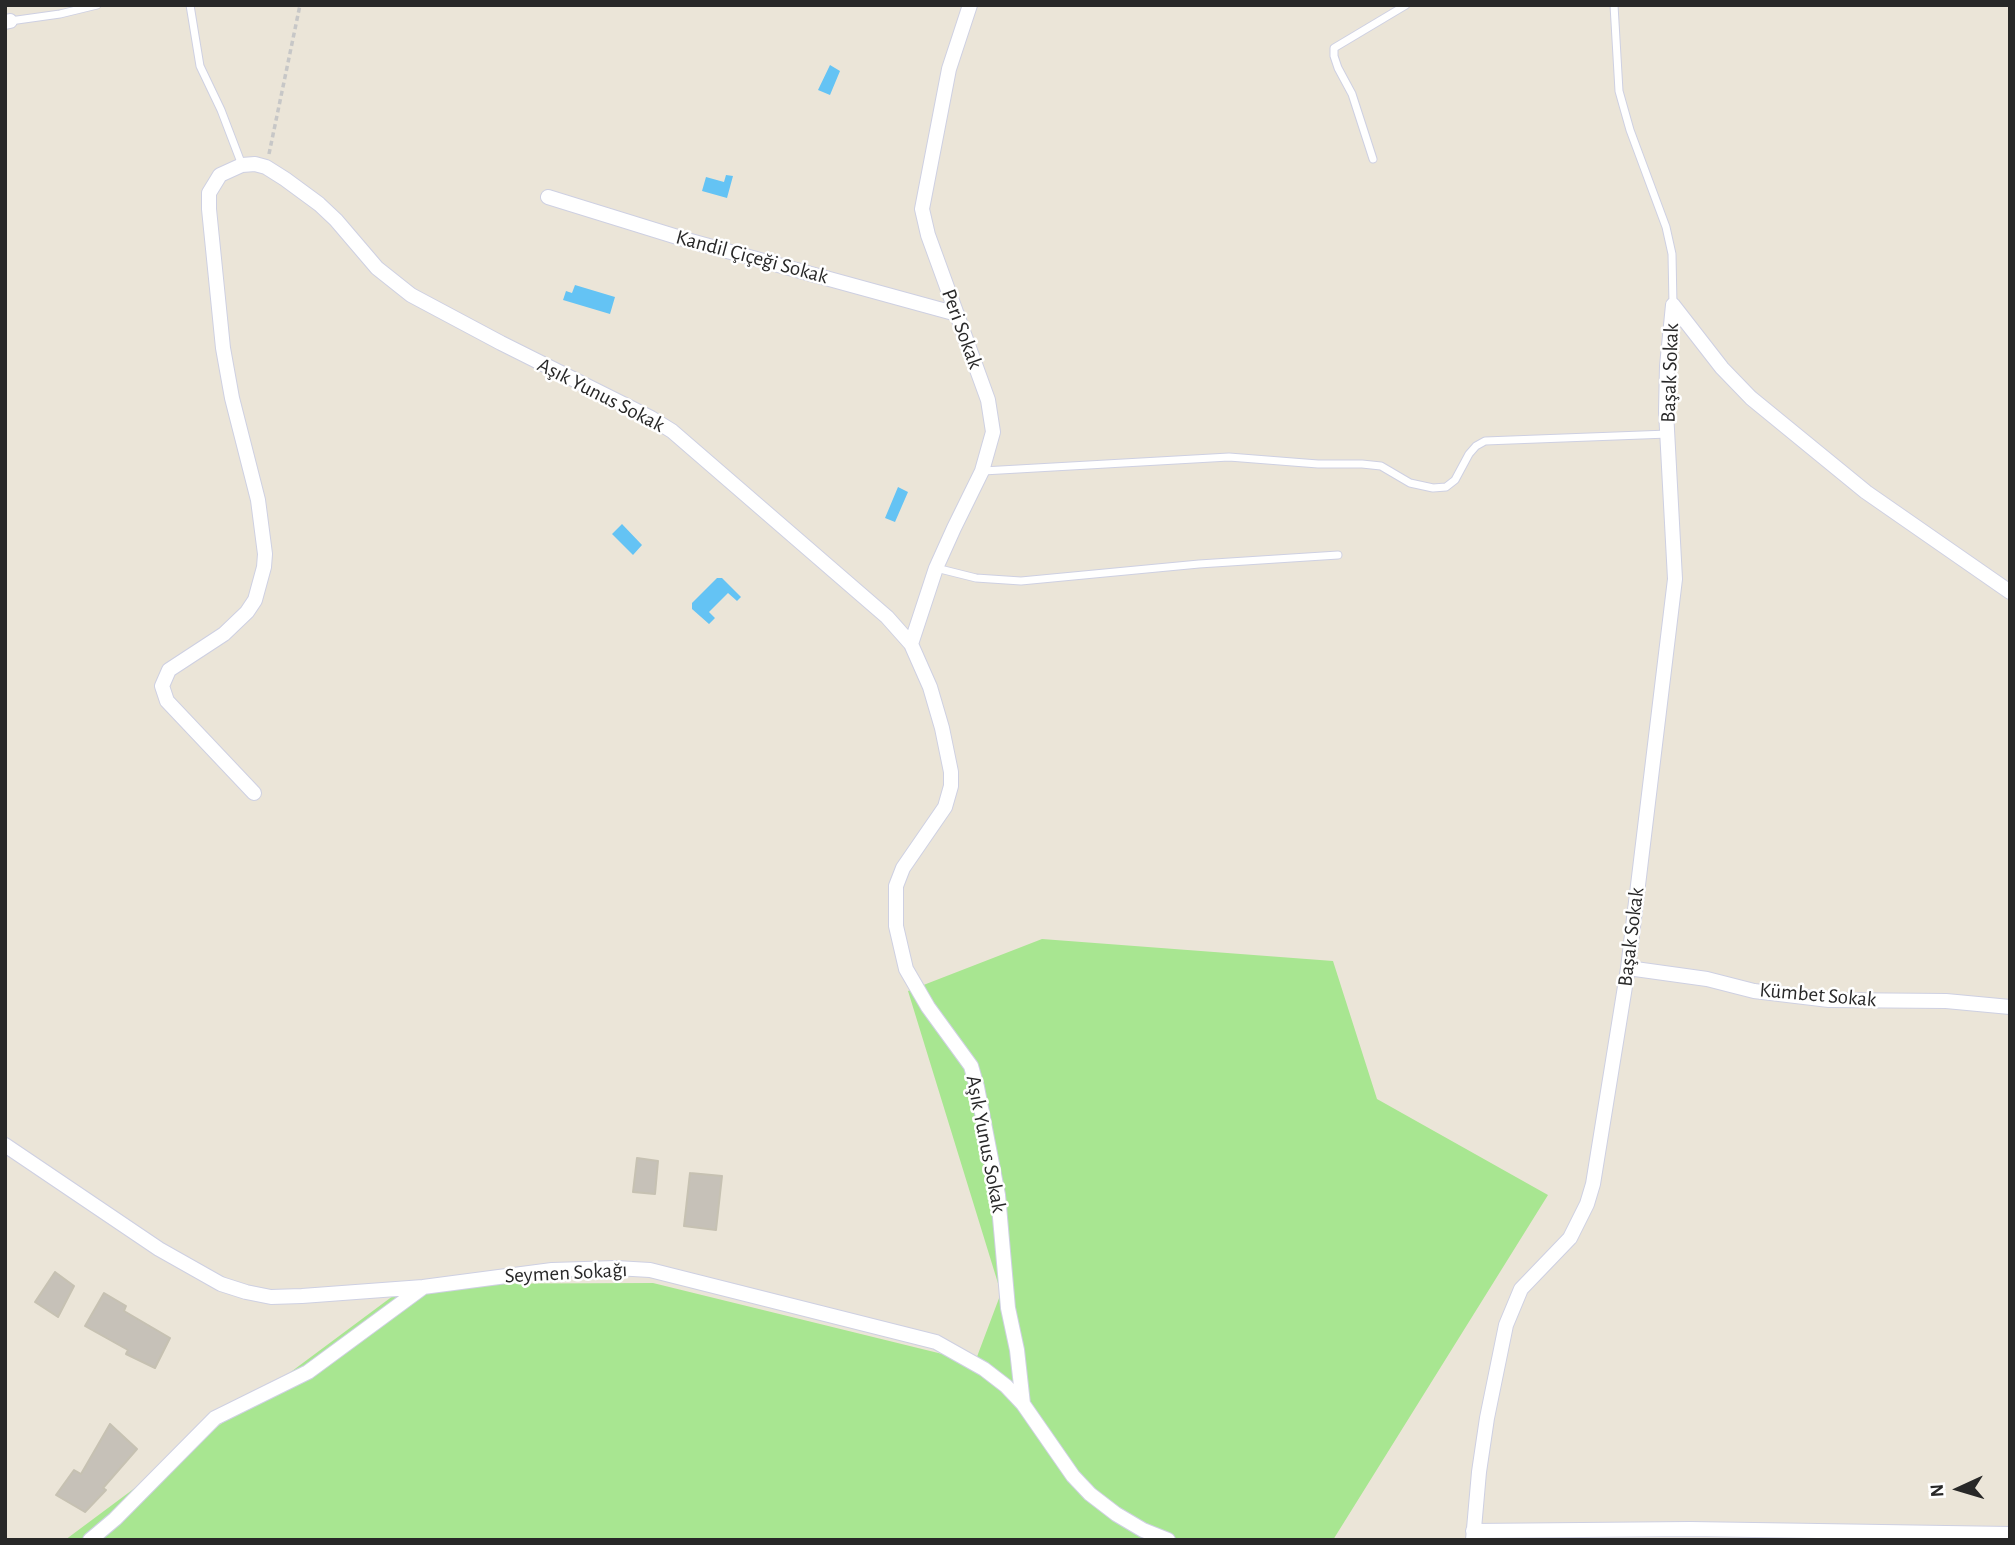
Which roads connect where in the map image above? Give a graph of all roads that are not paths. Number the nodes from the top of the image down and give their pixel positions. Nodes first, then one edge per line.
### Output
1 (97, 5) edge
2 (190, 5) edge
3 (970, 5) edge
4 (1406, 5) edge
5 (1614, 5) edge
6 (8, 22) edge
7 (1373, 159) dead end
8 (242, 165) junction
9 (548, 197) dead end
10 (1673, 304) junction
11 (957, 314) junction
12 (1668, 434) junction
13 (982, 471) junction
14 (1338, 555) dead end
15 (936, 569) junction
16 (2010, 592) edge
17 (911, 644) junction
18 (254, 793) dead end
19 (1628, 968) junction
20 (2010, 1006) edge
21 (5, 1145) edge
22 (423, 1287) junction
23 (1023, 1404) junction
24 (2010, 1534) edge
25 (1473, 1536) edge
26 (90, 1540) edge
27 (1168, 1540) edge

1 - 6 lane
2 - 8 lane
3 - 11 street, Peri Sokak
4 - 7 lane
5 - 10 lane
8 - 17 street, Aşık Yunus Sokak
8 - 18 street
9 - 11 street, Kandil Çiçeği Sokak
10 - 12 street, Başak Sokak
10 - 16 street
11 - 13 street, Peri Sokak
12 - 13 lane
12 - 19 street, Başak Sokak
13 - 15 street, Peri Sokak
14 - 15 lane
15 - 17 street, Peri Sokak
17 - 23 street, Aşık Yunus Sokak
19 - 20 street, Kümbet Sokak
19 - 25 street, Başak Sokak
21 - 22 street, Seymen Sokağı
22 - 23 street, Seymen Sokağı
22 - 26 street
23 - 27 street, Seymen Sokağı
24 - 25 street

